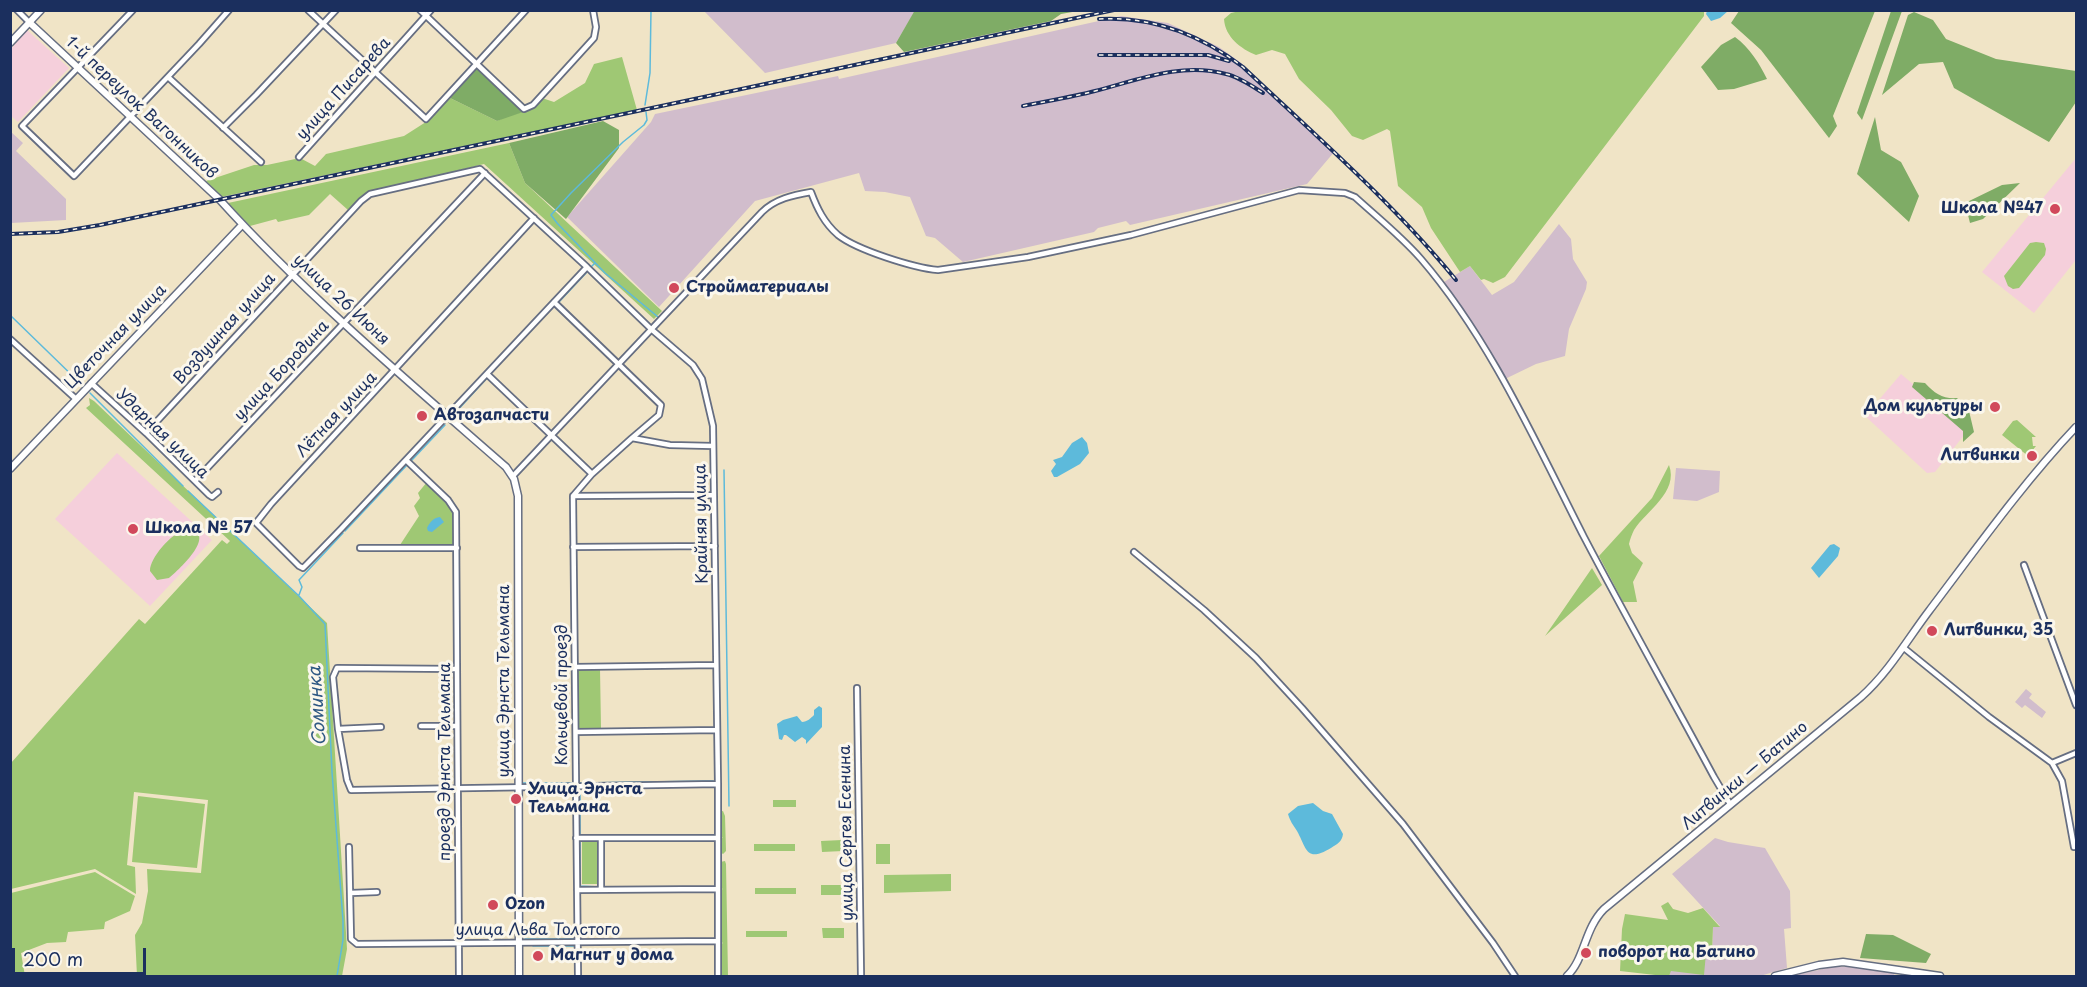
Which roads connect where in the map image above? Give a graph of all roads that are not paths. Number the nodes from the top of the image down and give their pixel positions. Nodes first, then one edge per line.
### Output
1 (17, 10) edge
2 (41, 10) edge
3 (133, 10) edge
4 (229, 10) edge
5 (308, 10) edge
6 (336, 10) edge
7 (420, 10) edge
8 (431, 10) edge
9 (526, 10) edge
10 (593, 10) edge
11 (426, 16) junction
12 (30, 23) junction
13 (323, 25) junction
14 (10, 43) edge
15 (478, 65) junction
16 (79, 69) junction
17 (375, 72) junction
18 (168, 77) junction
19 (130, 116) junction
20 (223, 128) junction
21 (299, 157) dead end
22 (261, 162) dead end
23 (483, 171) junction
24 (220, 200) joint
25 (534, 218) junction
26 (242, 225) junction
27 (587, 267) junction
28 (293, 273) junction
29 (554, 302) junction
30 (344, 322) junction
31 (651, 329) junction
32 (10, 339) edge
33 (619, 364) junction
34 (396, 370) junction
35 (487, 374) junction
36 (91, 383) junction
37 (76, 399) junction
38 (447, 416) junction
39 (2076, 427) edge
40 (146, 433) junction
41 (552, 436) junction
42 (632, 438) junction
43 (713, 446) junction
44 (407, 460) junction
45 (10, 470) edge
46 (592, 474) junction
47 (513, 476) junction
48 (195, 481) junction
49 (218, 492) dead end
50 (714, 495) junction
51 (573, 496) junction
52 (715, 546) junction
53 (573, 547) junction
54 (360, 548) dead end
55 (457, 548) junction
56 (1134, 552) dead end
57 (2024, 566) dead end
58 (1904, 648) junction
59 (716, 665) junction
60 (575, 667) junction
61 (457, 669) junction
62 (857, 688) dead end
63 (2076, 705) edge
64 (421, 726) dead end
65 (457, 726) junction
66 (381, 727) dead end
67 (338, 729) junction
68 (717, 730) junction
69 (576, 732) junction
70 (2076, 753) edge
71 (2052, 763) junction
72 (718, 784) junction
73 (576, 786) junction
74 (518, 787) junction
75 (458, 788) junction
76 (1730, 804) junction
77 (576, 838) junction
78 (601, 838) junction
79 (718, 838) junction
80 (349, 847) dead end
81 (2074, 847) dead end
82 (718, 889) junction
83 (577, 890) junction
84 (602, 890) junction
85 (377, 892) dead end
86 (351, 893) junction
87 (718, 941) junction
88 (518, 942) junction
89 (459, 943) junction
90 (577, 943) junction
91 (459, 976) edge
92 (519, 976) edge
93 (578, 976) edge
94 (718, 976) edge
95 (861, 976) edge
96 (1515, 976) edge
97 (1567, 976) edge
98 (1775, 976) edge
99 (1940, 976) edge

1 - 12 street, 1-й переулок Вагонников
2 - 12 street
3 - 16 street
4 - 18 street
5 - 13 street
6 - 13 street
7 - 11 street
8 - 11 street, улица Писарева
9 - 15 street
10 - 15 street
11 - 15 street
11 - 17 street, улица Писарева
12 - 14 street
12 - 16 street, 1-й переулок Вагонников
13 - 17 street
13 - 20 street
15 - 17 street
16 - 19 street, 1-й переулок Вагонников
16 - 19 street
17 - 21 street, улица Писарева
18 - 19 street
18 - 20 street
19 - 24 street, 1-й переулок Вагонников
20 - 22 street
23 - 25 street, Крайняя улица
23 - 28 street, Воздушная улица
23 - 30 street, улица Бородина
24 - 26 street, улица 26 Июня
25 - 27 street, Крайняя улица
25 - 34 street, Лётная улица
26 - 28 street, улица 26 Июня
26 - 36 street, Цветочная улица
27 - 29 street
27 - 31 street, Крайняя улица
28 - 30 street, улица 26 Июня
28 - 40 street, Воздушная улица
29 - 33 street
29 - 35 street
30 - 34 street, улица 26 Июня
30 - 48 street, улица Бородина
31 - 33 street
31 - 43 street, Крайняя улица
31 - 76 street
32 - 37 street
33 - 41 street
33 - 42 street
34 - 38 street, улица 26 Июня
34 - 44 street, Лётная улица
35 - 38 street
35 - 41 street
36 - 37 street, Цветочная улица
36 - 40 street, Ударная улица
37 - 45 street, Цветочная улица
38 - 44 street
38 - 47 street
39 - 58 street, Литвинки — Батино
40 - 48 street, Ударная улица
41 - 46 street
41 - 47 street
42 - 43 street
42 - 46 street
43 - 50 street, Крайняя улица
44 - 55 street, проезд Эрнста Тельмана
46 - 51 street
47 - 74 street, улица Эрнста Тельмана
48 - 49 street, Ударная улица
50 - 51 street
50 - 52 street, Крайняя улица
51 - 53 street, Кольцевой проезд
52 - 53 street
52 - 59 street, Крайняя улица
53 - 60 street, Кольцевой проезд
54 - 55 street
55 - 61 street, проезд Эрнста Тельмана
56 - 96 street
57 - 63 street
58 - 71 street
58 - 76 street, Литвинки — Батино
59 - 60 street
59 - 68 street, Крайняя улица
60 - 69 street, Кольцевой проезд
61 - 65 street, проезд Эрнста Тельмана
61 - 67 street
62 - 95 street, улица Сергея Есенина
64 - 65 street
65 - 75 street, проезд Эрнста Тельмана
66 - 67 street
67 - 75 street
68 - 69 street
68 - 72 street, Крайняя улица
69 - 73 street, Кольцевой проезд
70 - 71 street
71 - 81 street
72 - 73 street
72 - 79 street, Крайняя улица
73 - 74 street
73 - 77 street, Кольцевой проезд
74 - 75 street
74 - 88 street, улица Эрнста Тельмана
75 - 89 street, проезд Эрнста Тельмана
76 - 97 street, Литвинки — Батино
77 - 78 street
77 - 83 street, Кольцевой проезд
78 - 79 street
78 - 84 street
79 - 82 street, Крайняя улица
80 - 86 street
82 - 84 street
82 - 87 street, Крайняя улица
83 - 84 street
83 - 90 street, Кольцевой проезд
85 - 86 street
86 - 89 street, улица Льва Толстого
87 - 90 street, улица Льва Толстого
87 - 94 street, Крайняя улица
88 - 89 street, улица Льва Толстого
88 - 90 street, улица Льва Толстого
88 - 92 street, улица Эрнста Тельмана
89 - 91 street, проезд Эрнста Тельмана
90 - 93 street, Кольцевой проезд
98 - 99 street

